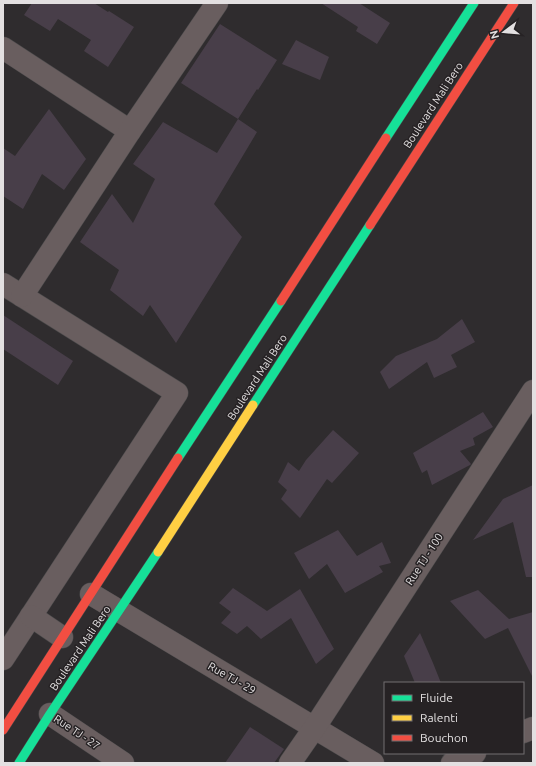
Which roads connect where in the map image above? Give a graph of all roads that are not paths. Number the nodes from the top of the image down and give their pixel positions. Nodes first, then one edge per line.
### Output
1 (217, 3) edge
2 (474, 3) edge
3 (514, 3) edge
4 (3, 48) edge
5 (130, 131) junction
6 (3, 284) edge
7 (22, 296) junction
8 (533, 391) edge
9 (91, 594) junction
10 (119, 612) junction
11 (31, 616) junction
12 (62, 637) junction
13 (3, 659) edge
14 (50, 714) junction
15 (315, 727) junction
16 (3, 730) edge
17 (473, 754) edge
18 (20, 763) edge
19 (123, 763) edge
20 (290, 763) edge
21 (373, 763) edge
22 (452, 763) edge

1 - 5 street
2 - 9 main road, Boulevard Mali Bero
3 - 10 main road, Boulevard Mali Bero
4 - 5 street
5 - 7 street
6 - 7 street
7 - 11 street
8 - 15 street, Rue TJ - 100
9 - 10 street, Rue TJ - 29
9 - 12 main road, Boulevard Mali Bero
10 - 14 main road, Boulevard Mali Bero
10 - 15 street, Rue TJ - 29
11 - 12 street
11 - 13 street
12 - 16 main road, Boulevard Mali Bero
14 - 18 main road, Boulevard Mali Bero
14 - 19 street, Rue TJ - 27
15 - 20 street
15 - 21 street, Rue TJ - 29
17 - 22 street

